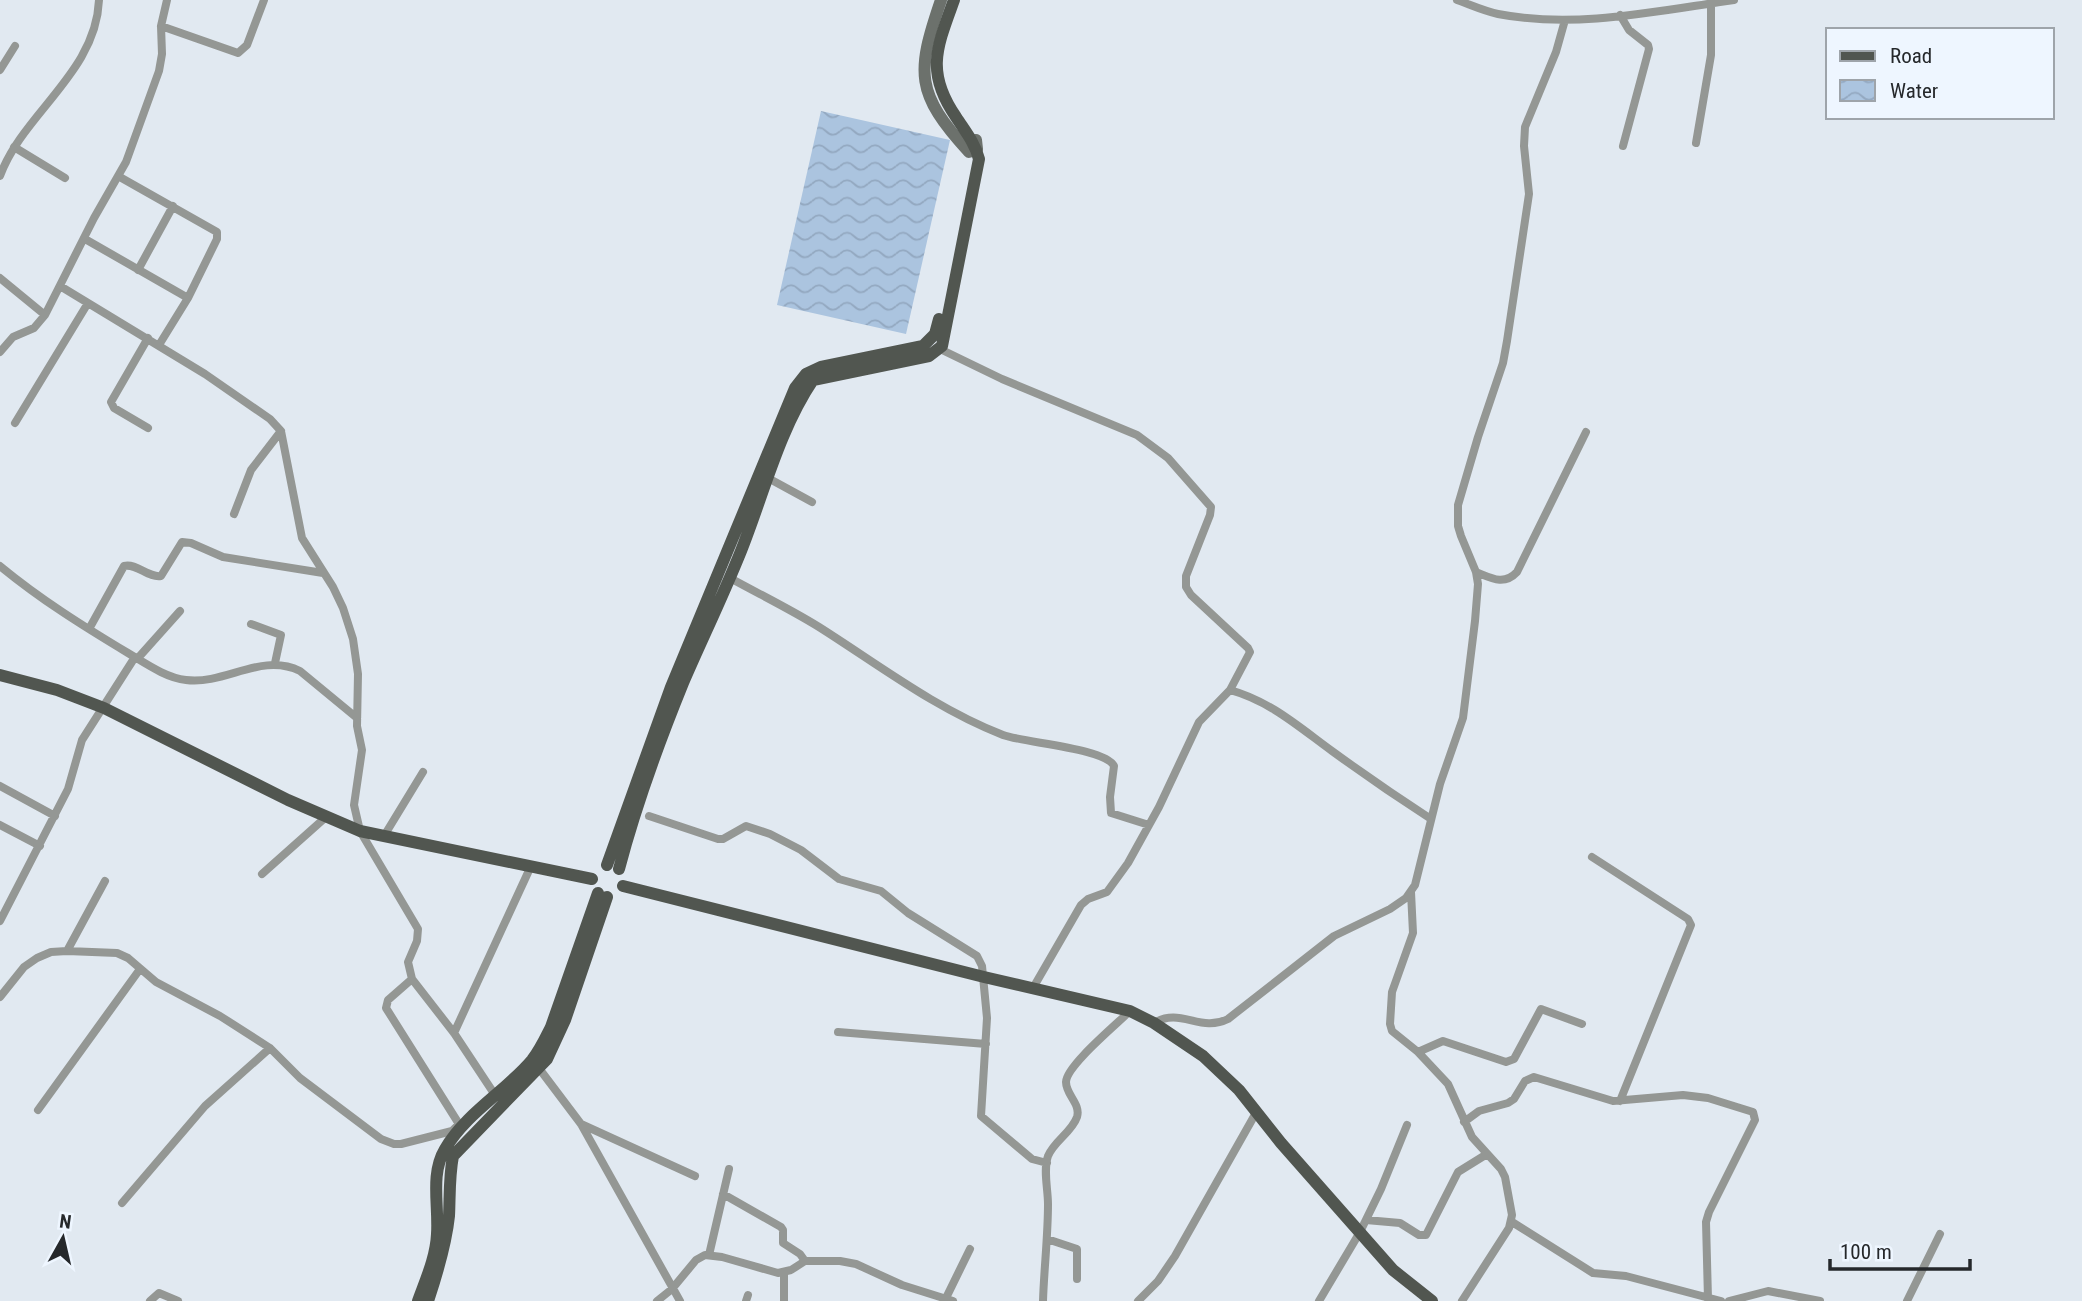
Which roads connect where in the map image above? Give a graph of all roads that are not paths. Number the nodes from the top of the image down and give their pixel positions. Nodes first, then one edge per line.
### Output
1 (99, 0) edge
2 (167, 0) edge
3 (264, 0) edge
4 (944, 0) edge
5 (956, 0) edge
6 (1457, 0) edge
7 (1734, 0) edge
8 (1711, 4) junction
9 (1667, 5) edge
10 (1620, 15) junction
11 (1564, 20) junction
12 (161, 26) junction
13 (15, 46) dead end
14 (0, 70) edge
15 (1696, 143) dead end
16 (0, 145) edge
17 (1623, 146) dead end
18 (971, 147) junction
19 (12, 149) junction
20 (0, 176) edge
21 (118, 176) junction
22 (65, 178) dead end
23 (173, 206) junction
24 (85, 239) junction
25 (138, 270) junction
26 (0, 278) edge
27 (60, 286) junction
28 (188, 298) junction
29 (88, 303) junction
30 (45, 315) junction
31 (148, 338) junction
32 (159, 345) junction
33 (940, 349) junction
34 (0, 352) edge
35 (15, 423) dead end
36 (148, 428) dead end
37 (281, 431) junction
38 (1586, 432) dead end
39 (768, 478) junction
40 (812, 502) dead end
41 (234, 514) dead end
42 (0, 566) edge
43 (1476, 572) junction
44 (323, 573) junction
45 (730, 578) junction
46 (180, 611) dead end
47 (251, 624) dead end
48 (89, 629) junction
49 (136, 658) junction
50 (275, 663) junction
51 (0, 675) edge
52 (1230, 690) junction
53 (104, 708) junction
54 (357, 718) junction
55 (423, 772) dead end
56 (0, 786) edge
57 (55, 816) junction
58 (649, 816) dead end
59 (326, 817) junction
60 (1431, 819) junction
61 (0, 825) edge
62 (1149, 825) junction
63 (360, 831) junction
64 (384, 836) junction
65 (40, 846) junction
66 (1592, 857) dead end
67 (531, 866) junction
68 (613, 867) junction
69 (262, 874) dead end
70 (592, 879) junction
71 (105, 881) dead end
72 (623, 886) junction
73 (1411, 892) junction
74 (603, 895) junction
75 (3, 910) edge
76 (0, 921) edge
77 (67, 951) junction
78 (140, 970) junction
79 (984, 977) junction
80 (412, 979) junction
81 (1033, 988) junction
82 (1, 993) edge
83 (1130, 1011) junction
84 (1154, 1023) junction
85 (1582, 1024) dead end
86 (838, 1032) dead end
87 (454, 1033) junction
88 (986, 1044) junction
89 (270, 1048) junction
90 (1418, 1052) junction
91 (538, 1067) junction
92 (495, 1095) junction
93 (1620, 1101) junction
94 (38, 1110) dead end
95 (1257, 1111) junction
96 (1464, 1122) junction
97 (581, 1125) junction
98 (1407, 1125) dead end
99 (1487, 1154) junction
100 (1047, 1163) junction
101 (729, 1169) dead end
102 (695, 1175) dead end
103 (723, 1194) junction
104 (122, 1203) dead end
105 (1366, 1220) junction
106 (1512, 1222) junction
107 (1360, 1233) junction
108 (1940, 1234) dead end
109 (1047, 1240) junction
110 (970, 1249) dead end
111 (709, 1255) junction
112 (806, 1262) junction
113 (784, 1273) junction
114 (1077, 1279) dead end
115 (672, 1289) junction
116 (1141, 1298) edge
117 (1708, 1299) junction
118 (949, 1300) edge
119 (1467, 1300) edge
120 (150, 1301) edge
121 (178, 1301) edge
122 (418, 1301) edge
123 (428, 1301) edge
124 (657, 1301) edge
125 (680, 1301) edge
126 (784, 1301) edge
127 (1043, 1301) edge
128 (1319, 1301) edge
129 (1432, 1301) edge
130 (1721, 1301) edge
131 (1729, 1301) edge
132 (1820, 1301) edge
133 (1907, 1301) edge

1 - 19 street
2 - 12 street
3 - 12 street
4 - 18 main road
5 - 18 main road
6 - 11 street
7 - 8 street
8 - 9 street
8 - 15 street
9 - 10 street
10 - 11 street
10 - 17 street
11 - 43 street
12 - 21 street
13 - 14 street
16 - 19 street
18 - 33 main road
18 - 68 main road
19 - 20 street
19 - 22 street
21 - 23 street
21 - 24 street
23 - 25 street
23 - 28 street
24 - 25 street
24 - 27 street
25 - 28 street
26 - 30 street
27 - 29 street
27 - 30 street
28 - 32 street
29 - 31 street
29 - 35 street
30 - 34 street
31 - 32 street
31 - 36 street
32 - 37 street
33 - 39 main road
33 - 52 street
37 - 41 street
37 - 44 street
38 - 43 street
39 - 40 street
39 - 45 main road
42 - 48 street
43 - 60 street
44 - 48 street
44 - 54 street
45 - 62 street
45 - 68 main road
46 - 49 street
47 - 50 street
48 - 49 street
49 - 50 street
49 - 53 street
50 - 54 street
51 - 53 main road
52 - 60 street
52 - 62 street
53 - 57 street
53 - 59 main road
54 - 63 street
55 - 64 street
56 - 57 street
57 - 65 street
58 - 79 street
59 - 63 main road
59 - 69 street
60 - 73 street
61 - 65 street
62 - 81 street
63 - 64 main road
63 - 80 street
64 - 67 main road
65 - 75 street
66 - 93 street
67 - 70 main road
67 - 87 street
68 - 70 main road
68 - 72 main road
70 - 74 main road
71 - 77 street
72 - 74 main road
72 - 79 main road
73 - 84 street
73 - 90 street
74 - 91 main road
74 - 92 main road
75 - 76 street
77 - 78 street
77 - 82 street
78 - 89 street
78 - 94 street
79 - 81 main road
79 - 88 street
80 - 87 street
80 - 89 street
81 - 83 main road
83 - 84 main road
83 - 100 street
84 - 95 main road
85 - 90 street
86 - 88 street
87 - 92 street
88 - 100 street
89 - 104 street
90 - 96 street
91 - 97 street
91 - 123 main road
92 - 122 main road
93 - 96 street
93 - 117 street
95 - 107 main road
95 - 116 street
96 - 99 street
97 - 102 street
97 - 115 street
98 - 105 street
99 - 105 street
99 - 106 street
100 - 109 street
101 - 103 street
103 - 111 street
103 - 112 street
105 - 107 street
106 - 117 street
106 - 119 street
107 - 128 street
107 - 129 main road
108 - 133 street
109 - 114 street
109 - 127 street
110 - 118 street
111 - 113 street
111 - 115 street
112 - 113 street
112 - 118 street
113 - 126 street
115 - 124 street
115 - 125 street
117 - 130 street
120 - 121 street
131 - 132 street

